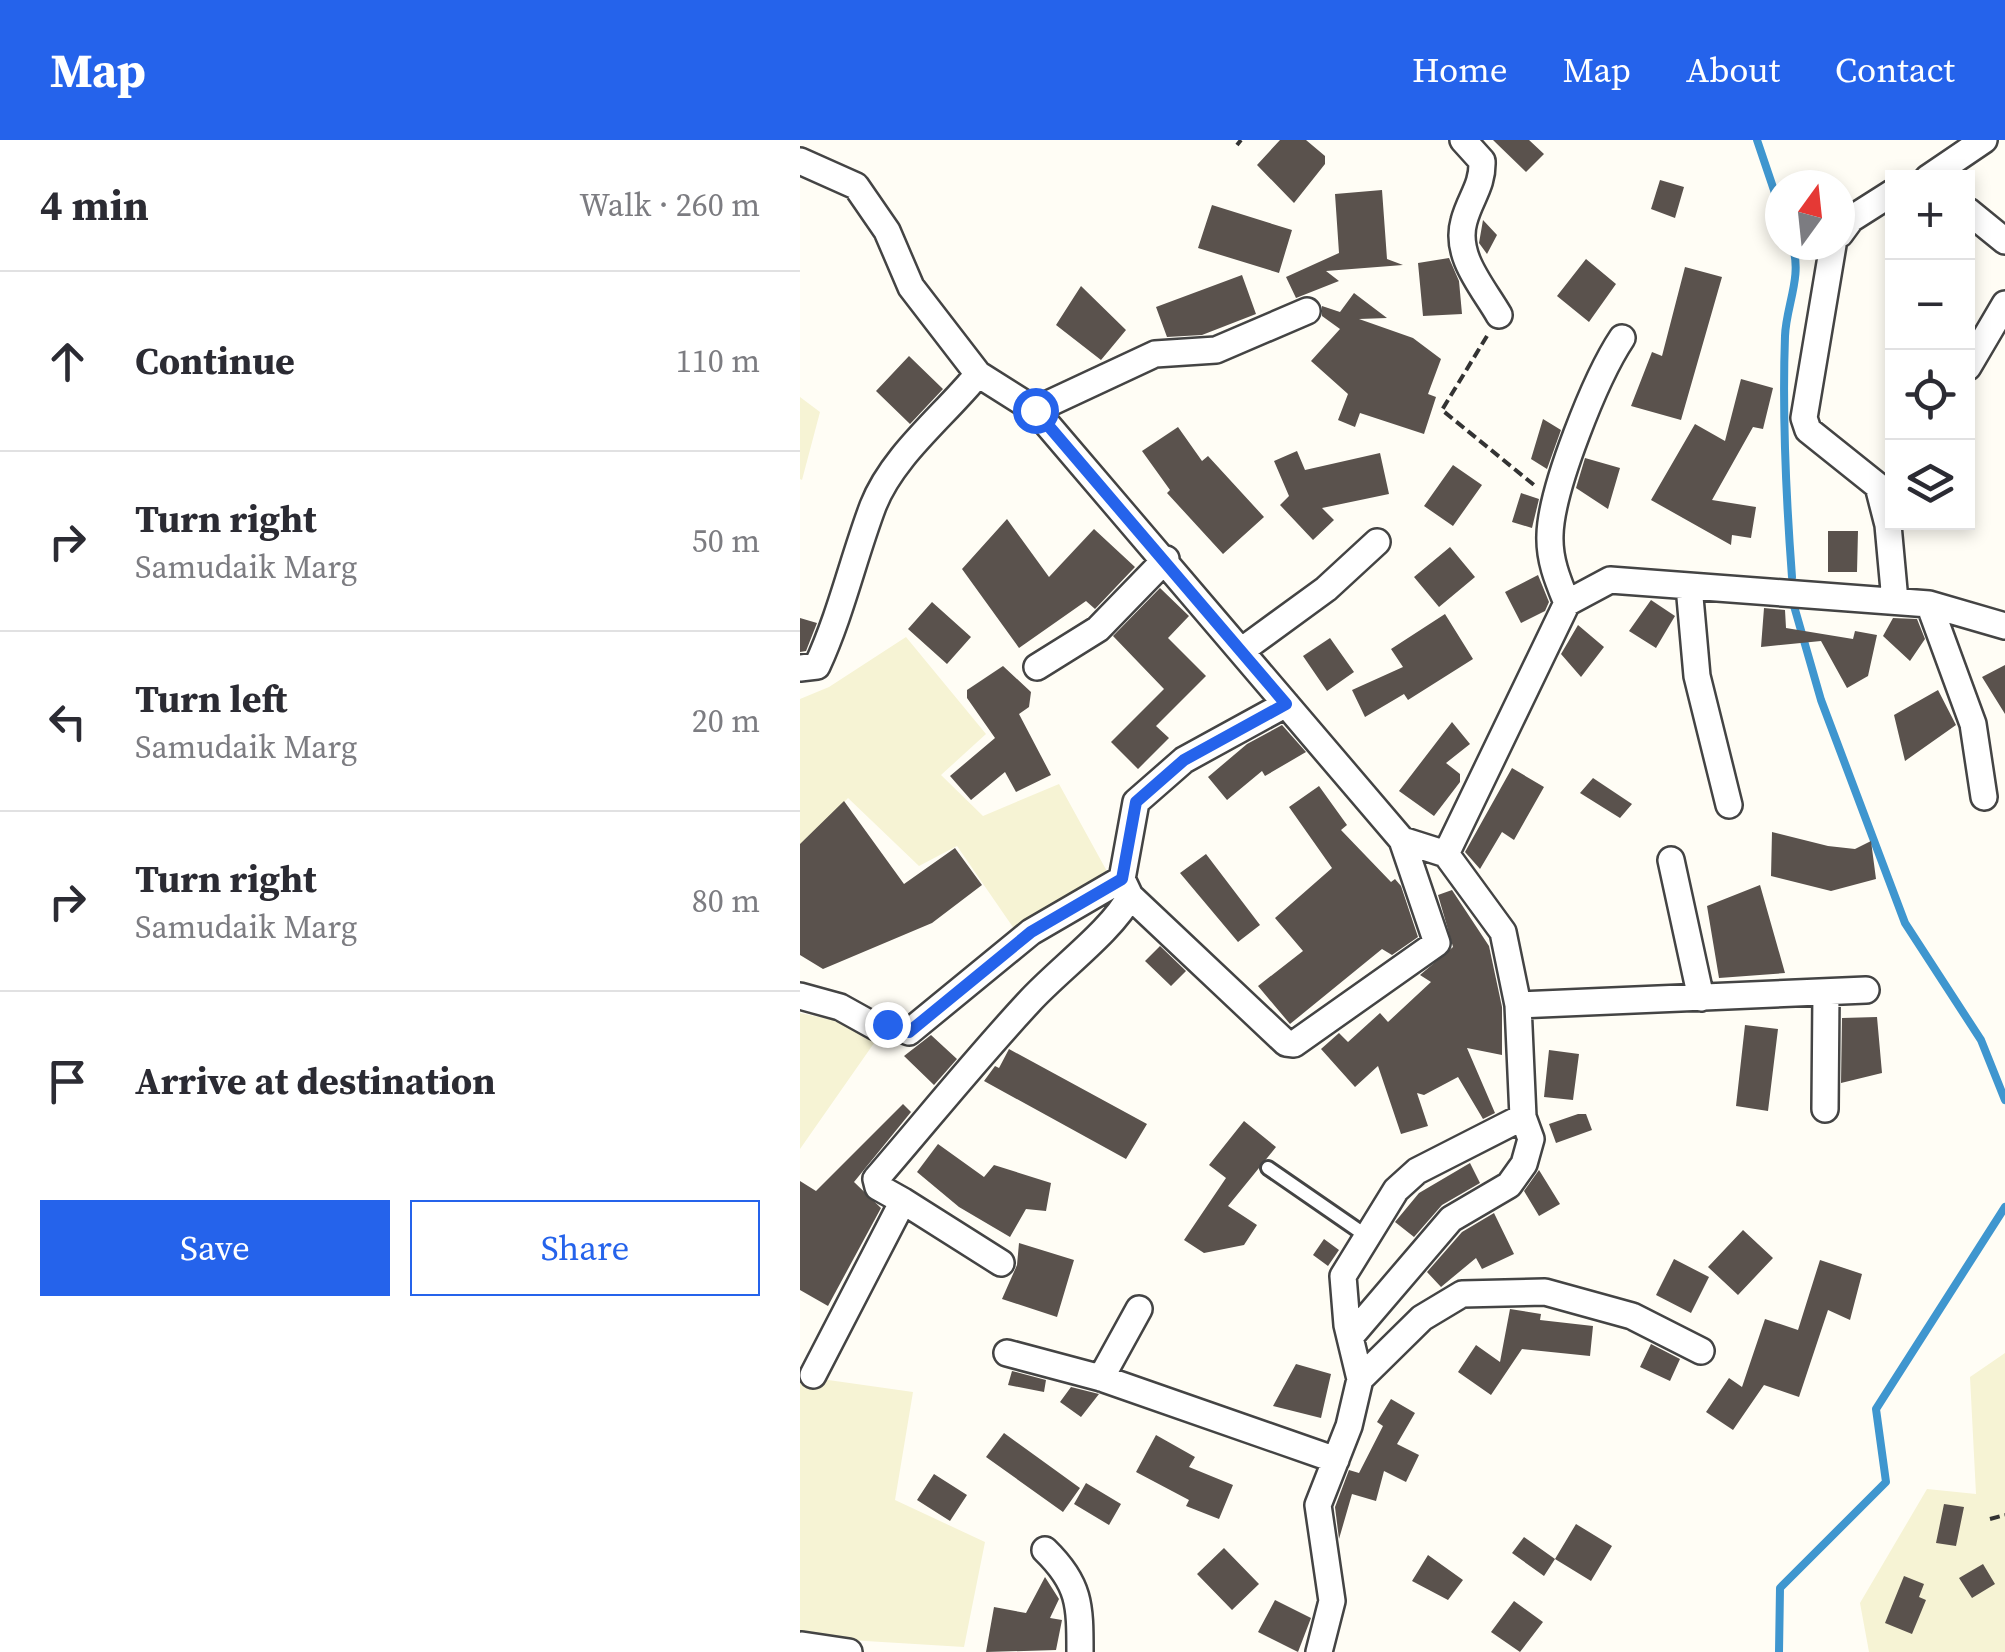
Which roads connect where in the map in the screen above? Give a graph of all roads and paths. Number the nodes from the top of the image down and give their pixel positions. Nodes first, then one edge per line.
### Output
1 (1463, 140) edge
2 (1984, 140) edge
3 (800, 161) edge
4 (1945, 170) edge
5 (1885, 197) edge
6 (1855, 216) edge
7 (1975, 217) edge
8 (2005, 241) edge
9 (1830, 260) edge
10 (2005, 304) edge
11 (1307, 311) dead end
12 (1500, 315) joint
13 (1622, 338) dead end
14 (1975, 355) edge
15 (978, 374) junction
16 (1035, 410) junction
17 (1885, 496) edge
18 (1557, 504) junction
19 (1890, 530) edge
20 (1377, 542) dead end
21 (1166, 559) junction
22 (1688, 586) junction
23 (1894, 601) junction
24 (1567, 603) junction
25 (1929, 604) junction
26 (2005, 626) edge
27 (1241, 651) junction
28 (800, 668) edge
29 (1037, 668) dead end
30 (1286, 704) junction
31 (1984, 796) dead end
32 (1729, 805) dead end
33 (1402, 840) junction
34 (1446, 854) junction
35 (1671, 860) dead end
36 (1126, 888) junction
37 (1866, 990) dead end
38 (1826, 994) junction
39 (800, 996) edge
40 (1700, 998) junction
41 (1518, 1005) junction
42 (1825, 1109) dead end
43 (1522, 1117) junction
44 (1268, 1168) dead end
45 (903, 1201) junction
46 (1368, 1237) junction
47 (1002, 1262) dead end
48 (1139, 1308) dead end
49 (1351, 1336) junction
50 (1701, 1350) dead end
51 (1007, 1353) dead end
52 (813, 1375) dead end
53 (1101, 1378) junction
54 (1360, 1380) junction
55 (1336, 1460) junction
56 (2005, 1515) edge
57 (1990, 1519) dead end
58 (1045, 1550) dead end
59 (802, 1645) edge
60 (849, 1652) edge
61 (1080, 1652) edge
62 (1319, 1652) edge

1 - 12 street
2 - 4 street
3 - 15 street
5 - 6 street
7 - 8 street
9 - 17 street
10 - 14 street
11 - 16 street
12 - 18 path
13 - 18 street
15 - 16 street
15 - 28 street
16 - 21 street
18 - 24 street
19 - 23 street
20 - 27 street
21 - 27 street
21 - 29 street
22 - 23 street
22 - 24 street
22 - 32 street
23 - 25 street
24 - 34 street
25 - 26 street
25 - 31 street
27 - 30 street
30 - 33 street
30 - 36 street
33 - 34 street
33 - 36 street
34 - 41 street
35 - 40 street
36 - 39 street
36 - 45 street
37 - 38 street
38 - 40 street
38 - 42 street
40 - 41 street
41 - 43 street
43 - 46 street
43 - 49 street
44 - 46 lane
45 - 47 street
45 - 52 street
46 - 49 street
48 - 53 street
49 - 54 street
50 - 54 street
51 - 53 street
53 - 55 street
54 - 55 street
55 - 62 street
56 - 57 path
58 - 61 street
59 - 60 street

